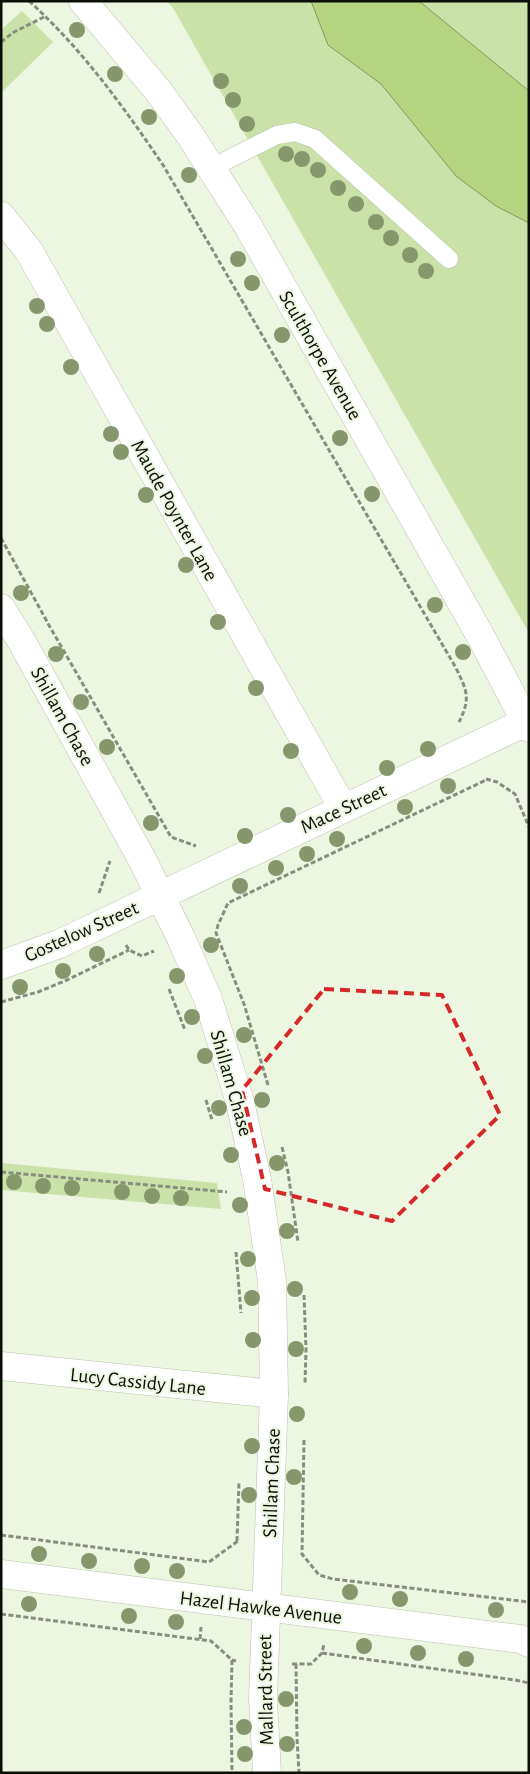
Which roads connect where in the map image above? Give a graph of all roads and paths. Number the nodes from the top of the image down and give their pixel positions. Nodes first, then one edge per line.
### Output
1 (29, 1) edge
2 (83, 1) edge
3 (46, 16) junction
4 (1, 42) edge
5 (211, 168) junction
6 (1, 216) edge
7 (449, 259) dead end
8 (1, 538) edge
9 (1, 608) edge
10 (527, 725) edge
11 (471, 748) junction
12 (486, 780) junction
13 (343, 808) junction
14 (529, 828) edge
15 (201, 848) dead end
16 (160, 895) junction
17 (228, 903) dead end
18 (158, 959) dead end
19 (1, 965) edge
20 (168, 986) dead end
21 (1, 1002) edge
22 (188, 1038) dead end
23 (205, 1094) dead end
24 (213, 1123) dead end
25 (1, 1172) edge
26 (226, 1183) dead end
27 (227, 1192) junction
28 (229, 1201) dead end
29 (236, 1245) dead end
30 (242, 1320) dead end
31 (1, 1366) edge
32 (274, 1394) junction
33 (240, 1472) dead end
34 (1, 1535) edge
35 (301, 1545) dead end
36 (1, 1574) edge
37 (529, 1602) edge
38 (265, 1608) junction
39 (1, 1614) edge
40 (526, 1640) edge
41 (529, 1683) edge
42 (232, 1773) edge
43 (267, 1773) edge
44 (299, 1773) edge

1 - 3 path
2 - 5 street, Sculthorpe Avenue
3 - 4 path
3 - 11 path
5 - 7 lane
5 - 10 street, Sculthorpe Avenue
6 - 13 street, Maude Poynter Lane
8 - 15 path
9 - 16 street, Shillam Chase
10 - 11 street, Mace Street
11 - 12 path
11 - 13 street, Mace Street
12 - 14 path
12 - 17 path
13 - 16 street, Mace Street
16 - 19 street, Gostelow Street
16 - 32 street, Shillam Chase
18 - 21 path
20 - 22 path
23 - 24 path
25 - 27 path
26 - 27 path
27 - 28 path
29 - 30 path
31 - 32 street, Lucy Cassidy Lane
32 - 38 street, Shillam Chase
33 - 34 path
35 - 37 path
36 - 38 street, Hazel Hawke Avenue
38 - 40 street, Hazel Hawke Avenue
38 - 43 street, Mallard Street
39 - 42 path
41 - 44 path

